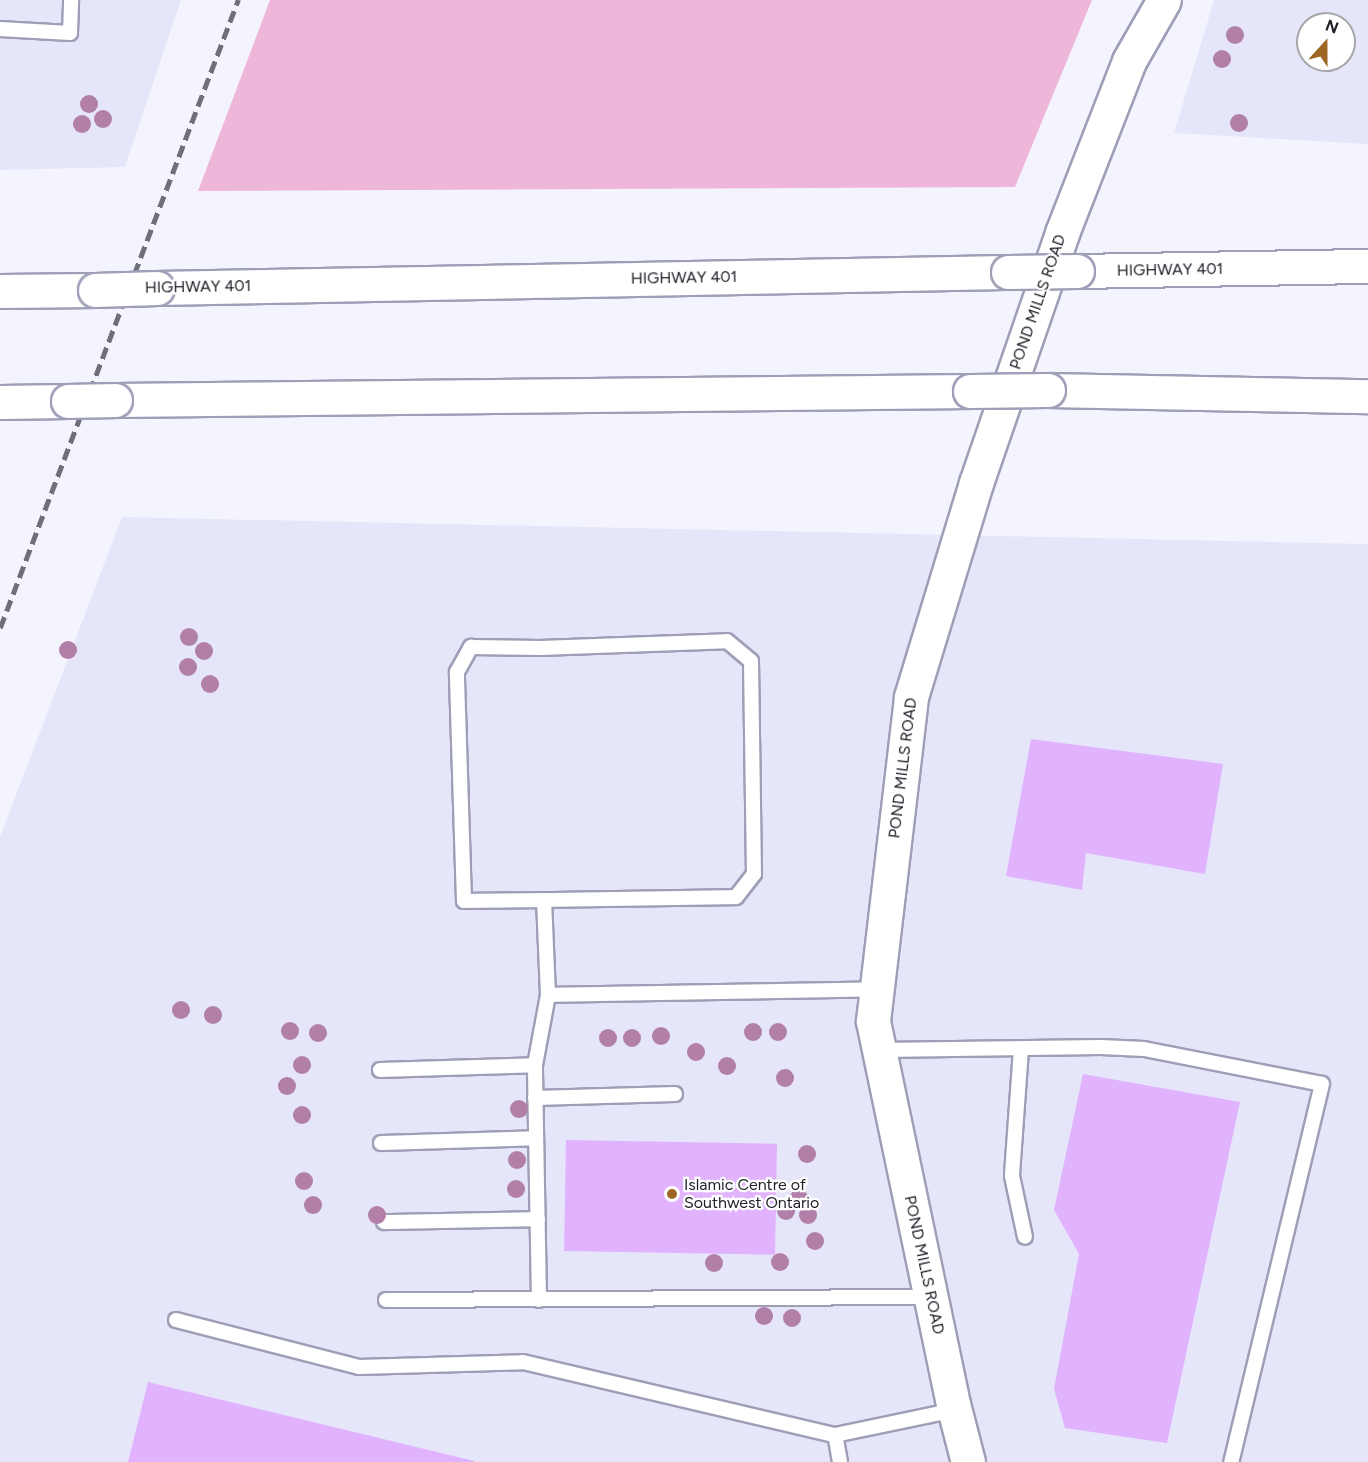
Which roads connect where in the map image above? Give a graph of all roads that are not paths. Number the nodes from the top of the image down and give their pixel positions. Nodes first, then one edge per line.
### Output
1 (71, 0) edge
2 (1164, 0) edge
3 (0, 29) edge
4 (1368, 266) edge
5 (0, 291) edge
6 (1368, 396) edge
7 (0, 402) edge
8 (544, 900) junction
9 (876, 989) junction
10 (548, 995) junction
11 (1021, 1049) junction
12 (879, 1050) junction
13 (535, 1065) junction
14 (380, 1070) dead end
15 (675, 1094) dead end
16 (535, 1098) junction
17 (536, 1138) junction
18 (381, 1143) dead end
19 (537, 1219) junction
20 (384, 1222) dead end
21 (1024, 1237) dead end
22 (931, 1297) junction
23 (386, 1300) dead end
24 (539, 1300) junction
25 (176, 1320) dead end
26 (955, 1410) junction
27 (835, 1435) junction
28 (840, 1462) edge
29 (968, 1462) edge
30 (1231, 1462) edge

1 - 3 lane
2 - 9 main road, POND MILLS ROAD
4 - 5 main road, HIGHWAY 401, bridge
6 - 7 main road, bridge
8 - 8 lane
8 - 10 lane
9 - 10 lane
9 - 12 main road, POND MILLS ROAD
10 - 13 lane
11 - 12 lane
11 - 21 lane
11 - 30 lane
12 - 22 main road, POND MILLS ROAD
13 - 14 lane
13 - 16 lane
15 - 16 lane
16 - 17 lane
17 - 18 lane
17 - 19 lane
19 - 20 lane
19 - 24 lane
22 - 24 lane
22 - 26 main road, POND MILLS ROAD
23 - 24 lane
25 - 27 lane
26 - 27 lane
26 - 29 main road, POND MILLS ROAD
27 - 28 lane

